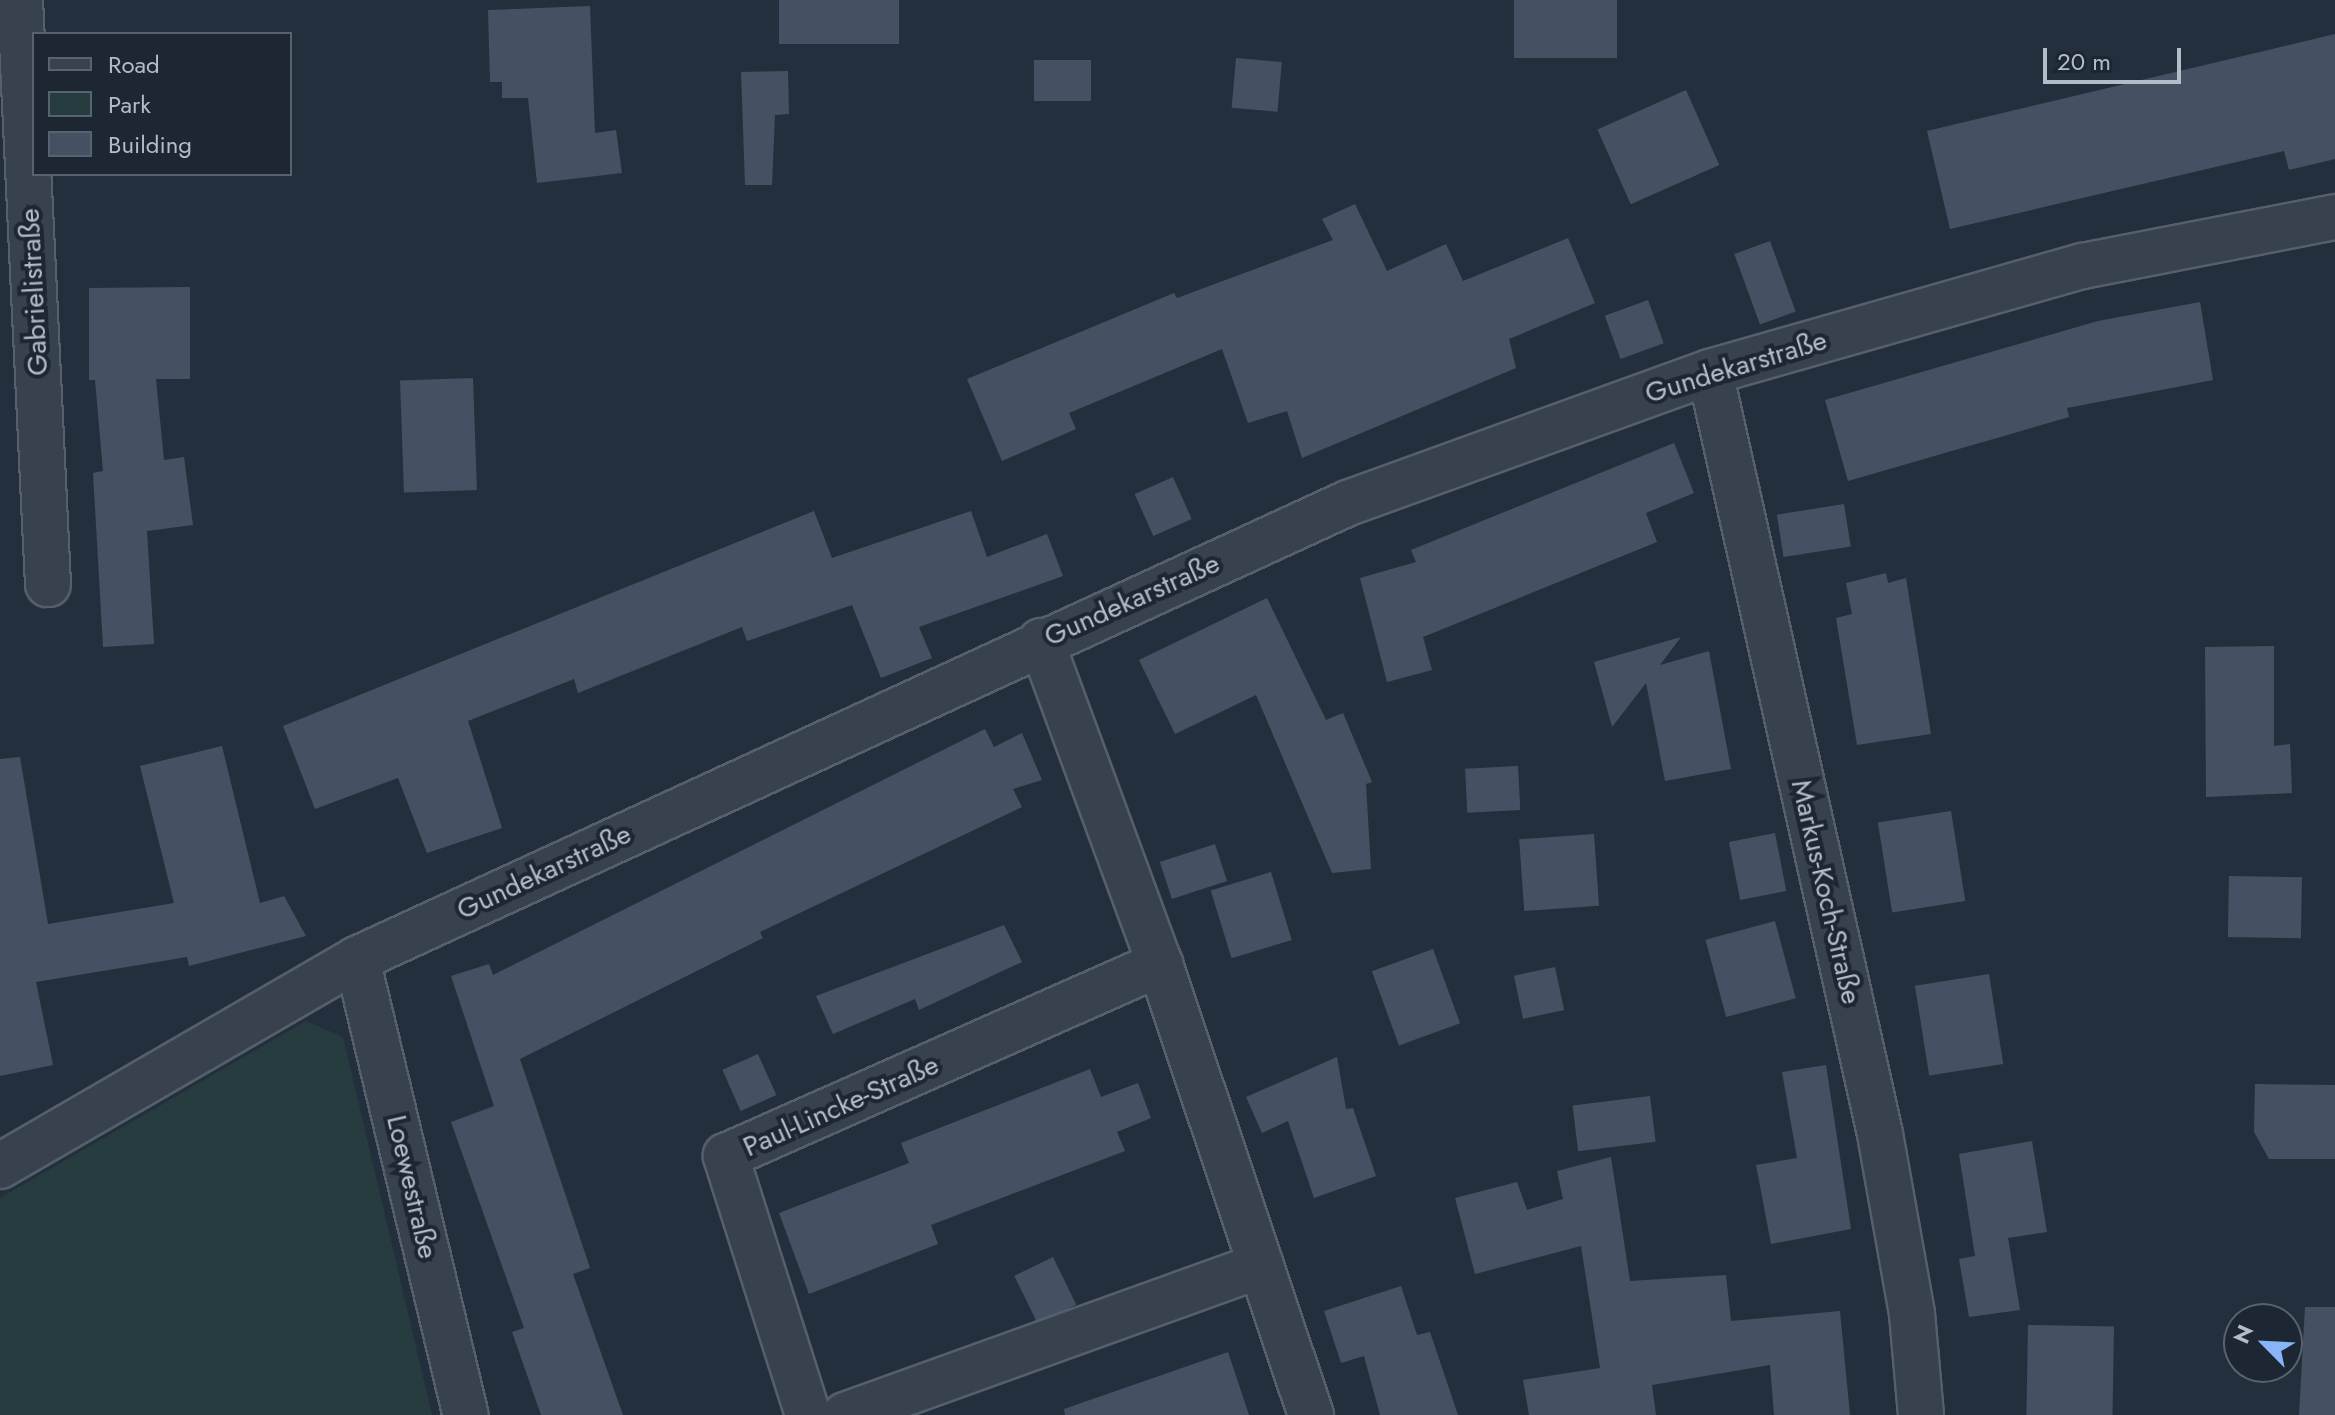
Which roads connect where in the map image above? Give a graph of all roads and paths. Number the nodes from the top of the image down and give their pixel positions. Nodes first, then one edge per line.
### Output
1 (20, 0) edge
2 (2335, 217) edge
3 (1710, 372) junction
4 (48, 584) dead end
5 (1041, 641) junction
6 (357, 959) junction
7 (1160, 964) junction
8 (0, 1166) edge
9 (1261, 1265) junction
10 (466, 1415) edge
11 (808, 1415) edge
12 (845, 1415) edge
13 (1311, 1415) edge
14 (1921, 1415) edge

1 - 4 street, Gabrielistraße
2 - 3 street, Gundekarstraße
3 - 5 street, Gundekarstraße
3 - 14 street, Markus-Koch-Straße
5 - 6 street, Gundekarstraße
5 - 7 street
6 - 8 street, Gundekarstraße
6 - 10 street, Loewestraße
7 - 9 street
7 - 11 street, Paul-Lincke-Straße
9 - 12 street
9 - 13 street

